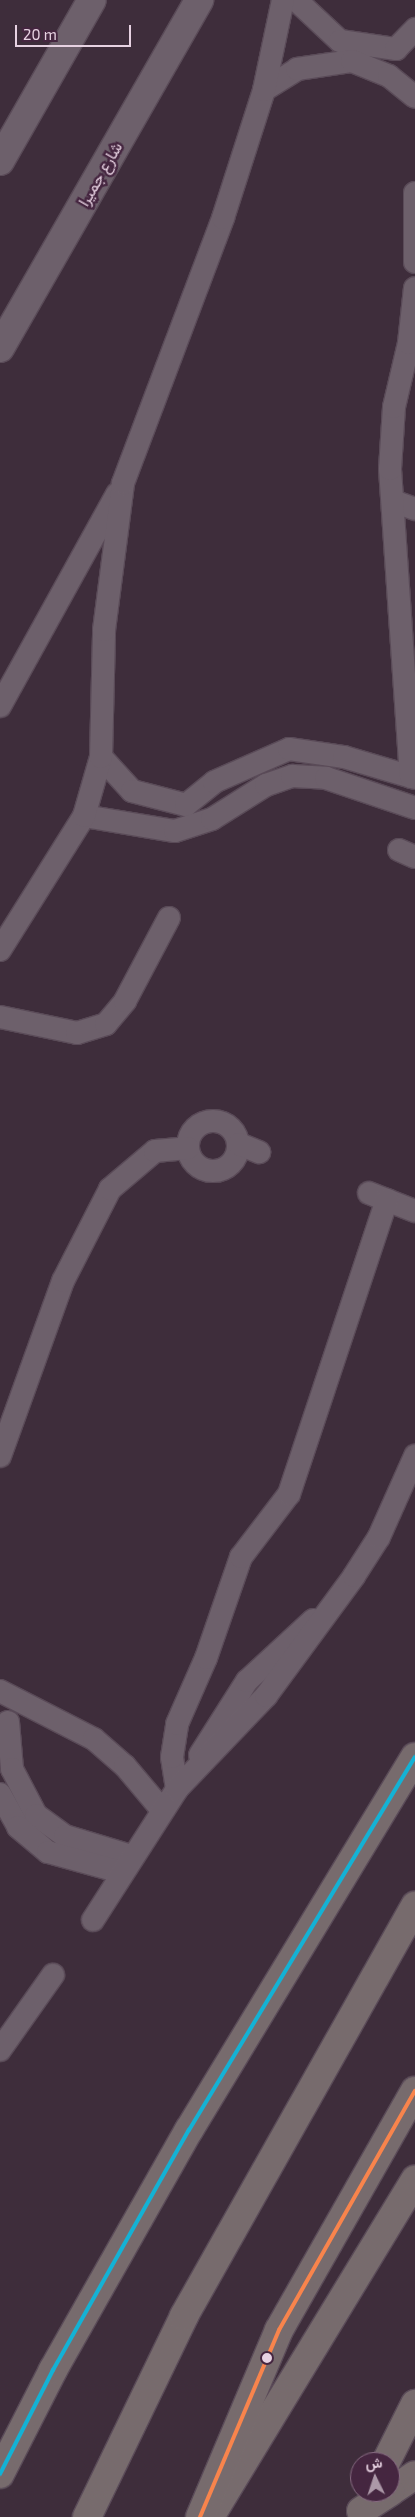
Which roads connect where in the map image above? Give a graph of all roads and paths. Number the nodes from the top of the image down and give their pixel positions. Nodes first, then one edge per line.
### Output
1 (92, 0) edge
2 (199, 0) edge
3 (283, 0) edge
4 (296, 0) edge
5 (415, 30) edge
6 (396, 49) junction
7 (389, 76) junction
8 (264, 90) junction
9 (415, 97) edge
10 (0, 161) edge
11 (415, 193) edge
12 (415, 262) edge
13 (415, 288) edge
14 (0, 348) edge
15 (408, 379) edge
16 (123, 483) junction
17 (393, 501) junction
18 (415, 509) edge
19 (0, 706) edge
20 (101, 757) junction
21 (413, 778) edge
22 (415, 808) edge
23 (84, 816) junction
24 (169, 918) dead end
25 (0, 950) edge
26 (0, 1017) edge
27 (188, 1148) junction
28 (415, 1211) edge
29 (0, 1456) edge
30 (415, 1456) edge
31 (0, 1691) edge
32 (8, 1722) dead end
33 (415, 1757) edge
34 (177, 1789) junction
35 (0, 1794) edge
36 (162, 1810) junction
37 (126, 1864) junction
38 (415, 1906) edge
39 (93, 1920) dead end
40 (53, 1975) dead end
41 (0, 2050) edge
42 (415, 2091) edge
43 (415, 2180) edge
44 (415, 2404) edge
45 (391, 2452) edge
46 (0, 2474) edge
47 (415, 2475) edge
48 (400, 2485) edge
49 (87, 2517) edge
50 (200, 2517) edge
51 (210, 2517) edge

1 - 10 street
2 - 14 street, شارع جميرا
3 - 8 lane
4 - 6 lane
5 - 6 lane
6 - 7 lane
7 - 8 lane
7 - 9 lane
8 - 16 lane
11 - 12 lane
13 - 15 lane
15 - 17 lane
16 - 19 lane
16 - 20 lane
17 - 18 lane
17 - 21 lane
20 - 21 lane
20 - 23 lane
22 - 23 lane
23 - 25 lane
24 - 26 lane
27 - 27 lane
27 - 29 lane
28 - 34 lane
30 - 34 lane
31 - 36 lane
32 - 37 lane
33 - 46 main road
34 - 36 lane
35 - 37 lane
36 - 37 lane
37 - 39 lane
38 - 49 main road
40 - 41 lane
42 - 50 main road
43 - 51 main road
44 - 45 main road
47 - 48 main road

